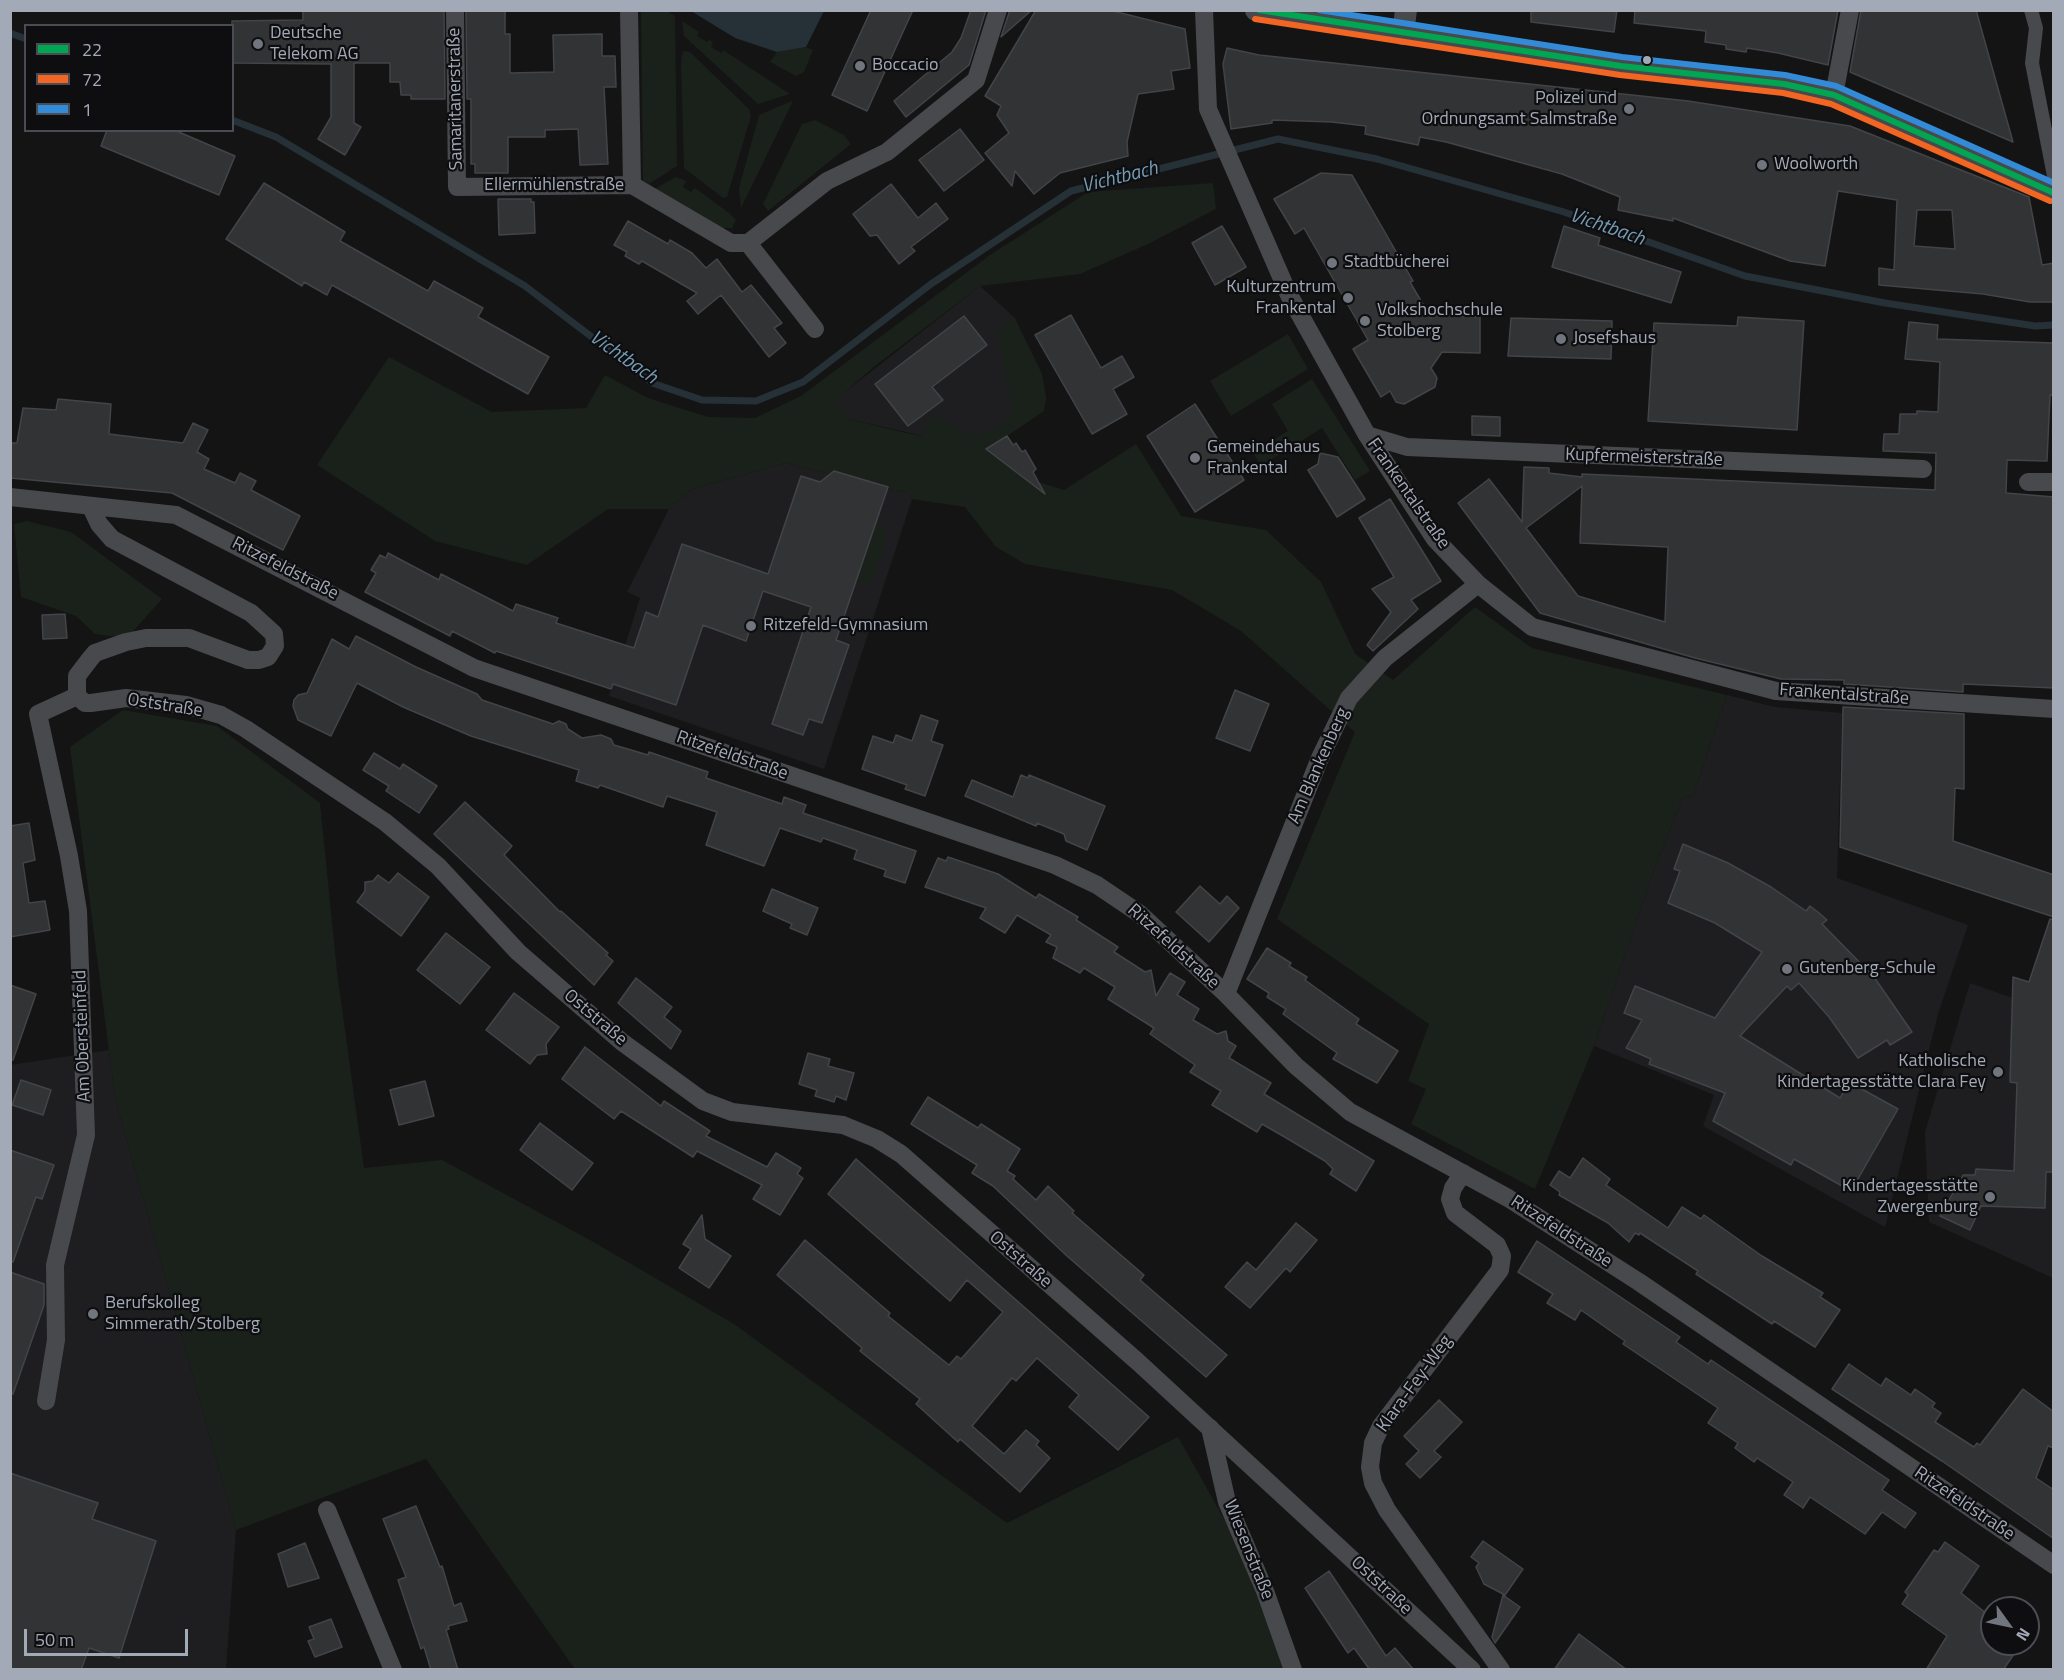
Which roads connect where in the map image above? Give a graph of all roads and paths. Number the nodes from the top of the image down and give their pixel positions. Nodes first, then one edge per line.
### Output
1 (455, 10) edge
2 (629, 10) edge
3 (998, 10) edge
4 (1204, 10) edge
5 (1256, 10) edge
6 (1406, 10) edge
7 (1850, 10) edge
8 (2031, 10) edge
9 (1403, 34) junction
10 (1834, 95) junction
11 (2054, 176) edge
12 (632, 185) junction
13 (457, 187) joint
14 (2054, 193) edge
15 (748, 243) junction
16 (815, 329) dead end
17 (1367, 435) junction
18 (1923, 469) dead end
19 (2028, 482) dead end
20 (2054, 482) edge
21 (10, 497) edge
22 (91, 507) junction
23 (1478, 584) junction
24 (77, 696) junction
25 (2054, 709) edge
26 (1226, 994) junction
27 (1463, 1173) junction
28 (46, 1401) dead end
29 (1210, 1428) junction
30 (327, 1510) dead end
31 (2054, 1565) edge
32 (393, 1670) edge
33 (1293, 1670) edge
34 (1472, 1670) edge
35 (1501, 1670) edge

1 - 13 street, Samaritanerstraße
2 - 12 street
3 - 15 street
4 - 17 street, Frankentalstraße
5 - 9 street
6 - 9 street
7 - 10 street
8 - 11 street
9 - 10 street
10 - 14 street
12 - 13 street, Ellermühlenstraße
12 - 15 street, Ellermühlenstraße
15 - 16 street
17 - 18 street, Kupfermeisterstraße
17 - 23 street, Frankentalstraße
19 - 20 street
21 - 22 street, Ritzefeldstraße
22 - 24 street
22 - 26 street, Ritzefeldstraße
23 - 25 street, Frankentalstraße
23 - 26 street, Am Blankenberg
24 - 28 street, Am Obersteinfeld
24 - 29 street, Oststraße
26 - 27 street, Ritzefeldstraße
27 - 31 street, Ritzefeldstraße
27 - 35 street, Klara-Fey-Weg
29 - 33 street, Wiesenstraße
29 - 34 street, Oststraße
30 - 32 street

